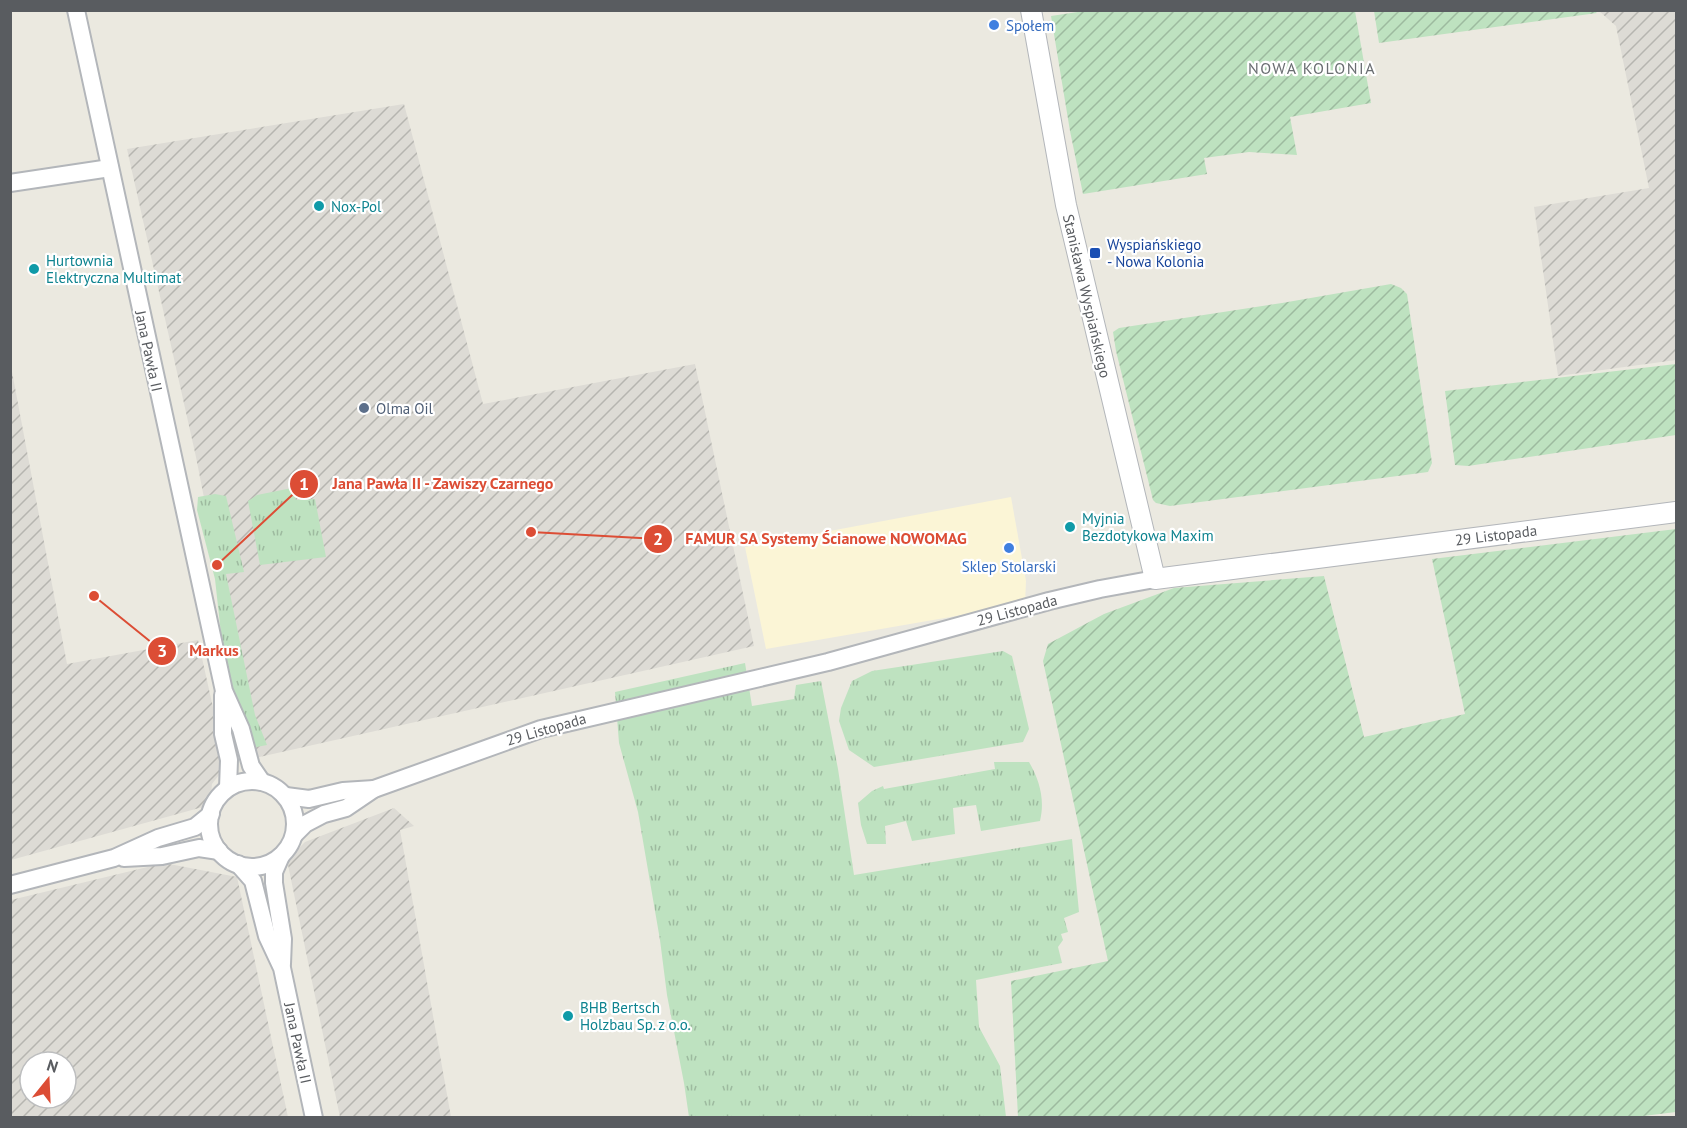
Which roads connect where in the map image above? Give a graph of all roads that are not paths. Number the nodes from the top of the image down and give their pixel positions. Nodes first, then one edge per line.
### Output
1 (76, 10) edge
2 (1031, 10) edge
3 (110, 168) junction
4 (10, 183) edge
5 (1677, 512) edge
6 (1155, 579) junction
7 (224, 691) junction
8 (262, 782) junction
9 (228, 788) junction
10 (375, 789) junction
11 (286, 796) junction
12 (211, 814) junction
13 (294, 836) junction
14 (219, 851) junction
15 (280, 856) junction
16 (114, 858) junction
17 (238, 864) junction
18 (10, 885) edge
19 (282, 968) junction
20 (314, 1118) edge

1 - 3 street, Jana Pawła II
2 - 6 street, Stanisława Wyspiańskiego
3 - 4 street
3 - 7 street, Jana Pawła II
5 - 6 street, 29 Listopada
6 - 10 street, 29 Listopada
7 - 8 street, Jana Pawła II
7 - 9 street, Jana Pawła II
8 - 9 street
8 - 11 street
9 - 12 street
10 - 11 street, 29 Listopada
10 - 13 street, 29 Listopada
11 - 13 street
12 - 14 street
12 - 16 street
13 - 15 street
14 - 16 street
14 - 17 street
15 - 17 street
15 - 19 street, Jana Pawła II
16 - 18 street
17 - 19 street, Jana Pawła II
19 - 20 street, Jana Pawła II

